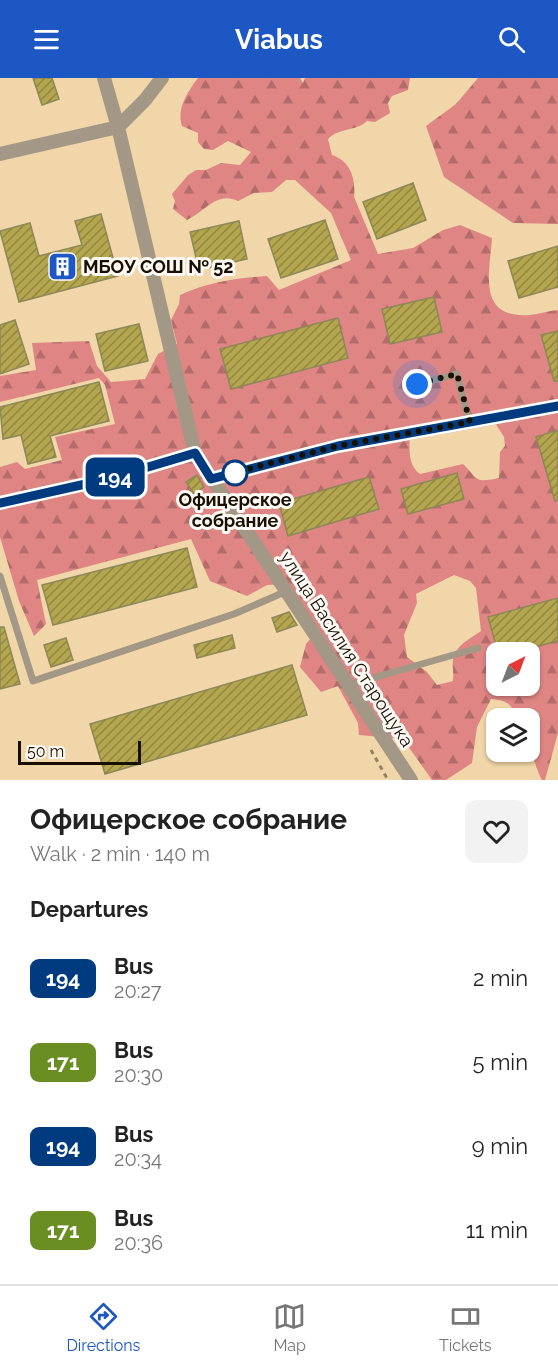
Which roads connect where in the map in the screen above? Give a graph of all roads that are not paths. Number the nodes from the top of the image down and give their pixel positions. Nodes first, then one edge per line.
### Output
1 (104, 78) edge
2 (162, 78) edge
3 (118, 127) junction
4 (0, 154) edge
5 (417, 384) dead end
6 (558, 406) edge
7 (470, 422) junction
8 (195, 453) junction
9 (211, 479) junction
10 (0, 503) edge
11 (0, 576) edge
12 (287, 591) junction
13 (478, 648) dead end
14 (348, 685) junction
15 (411, 780) edge

1 - 3 street, улица Василия Старощука
2 - 3 street
3 - 4 street
3 - 8 street, улица Василия Старощука
5 - 7 lane
6 - 7 street
7 - 9 street
8 - 9 street, улица Василия Старощука
8 - 10 street
9 - 12 street, улица Василия Старощука
11 - 12 lane
12 - 14 street, улица Василия Старощука
13 - 14 lane
14 - 15 street, улица Василия Старощука

